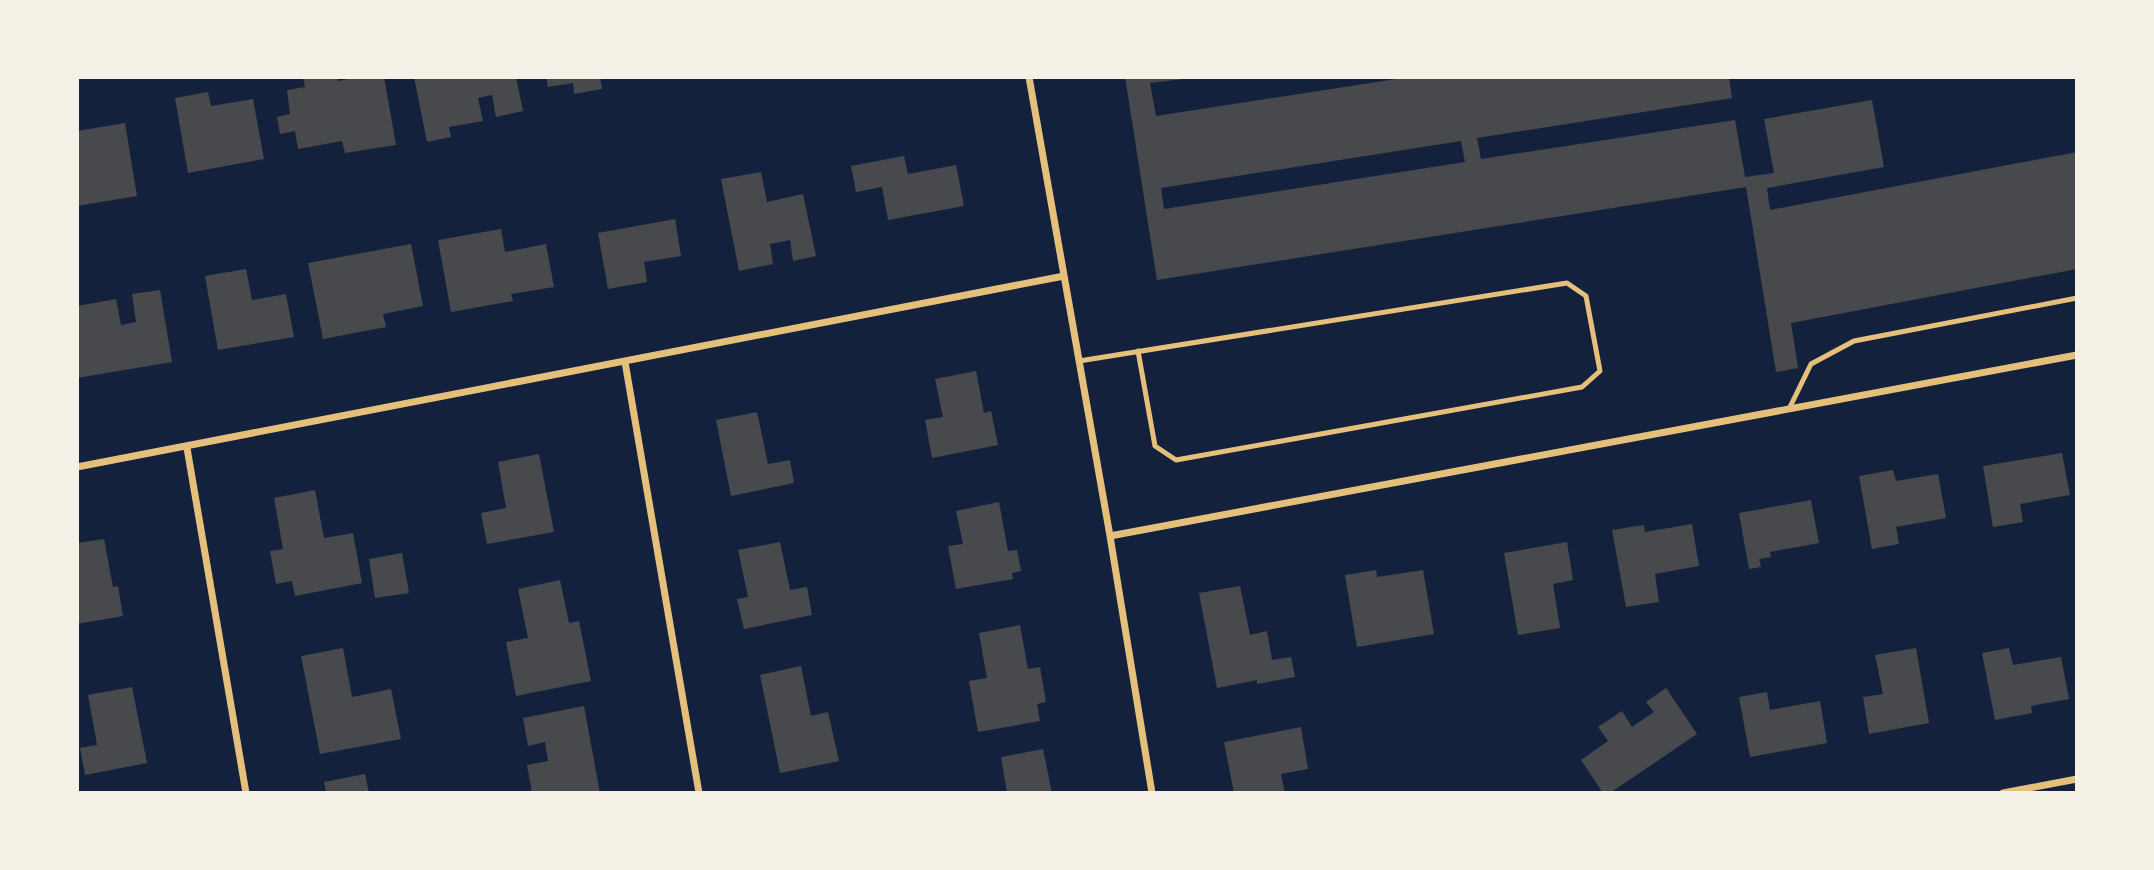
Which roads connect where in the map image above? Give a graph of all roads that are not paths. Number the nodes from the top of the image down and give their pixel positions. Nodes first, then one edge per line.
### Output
1 (1028, 77) edge
2 (1064, 276) junction
3 (2077, 298) edge
4 (1138, 351) junction
5 (2077, 355) edge
6 (1079, 360) junction
7 (625, 362) junction
8 (1789, 409) junction
9 (187, 448) junction
10 (77, 467) edge
11 (1110, 536) junction
12 (2077, 779) edge
13 (2050, 784) junction
14 (246, 793) edge
15 (699, 793) edge
16 (1152, 793) edge
17 (2003, 793) edge
18 (2052, 793) edge

1 - 2 street
2 - 6 street
2 - 7 street
3 - 8 lane
4 - 4 lane
4 - 6 lane
5 - 8 street
6 - 11 street
7 - 9 street
7 - 15 street
8 - 11 street
9 - 10 street
9 - 14 street
11 - 16 street
12 - 13 street
13 - 17 street
13 - 18 street

